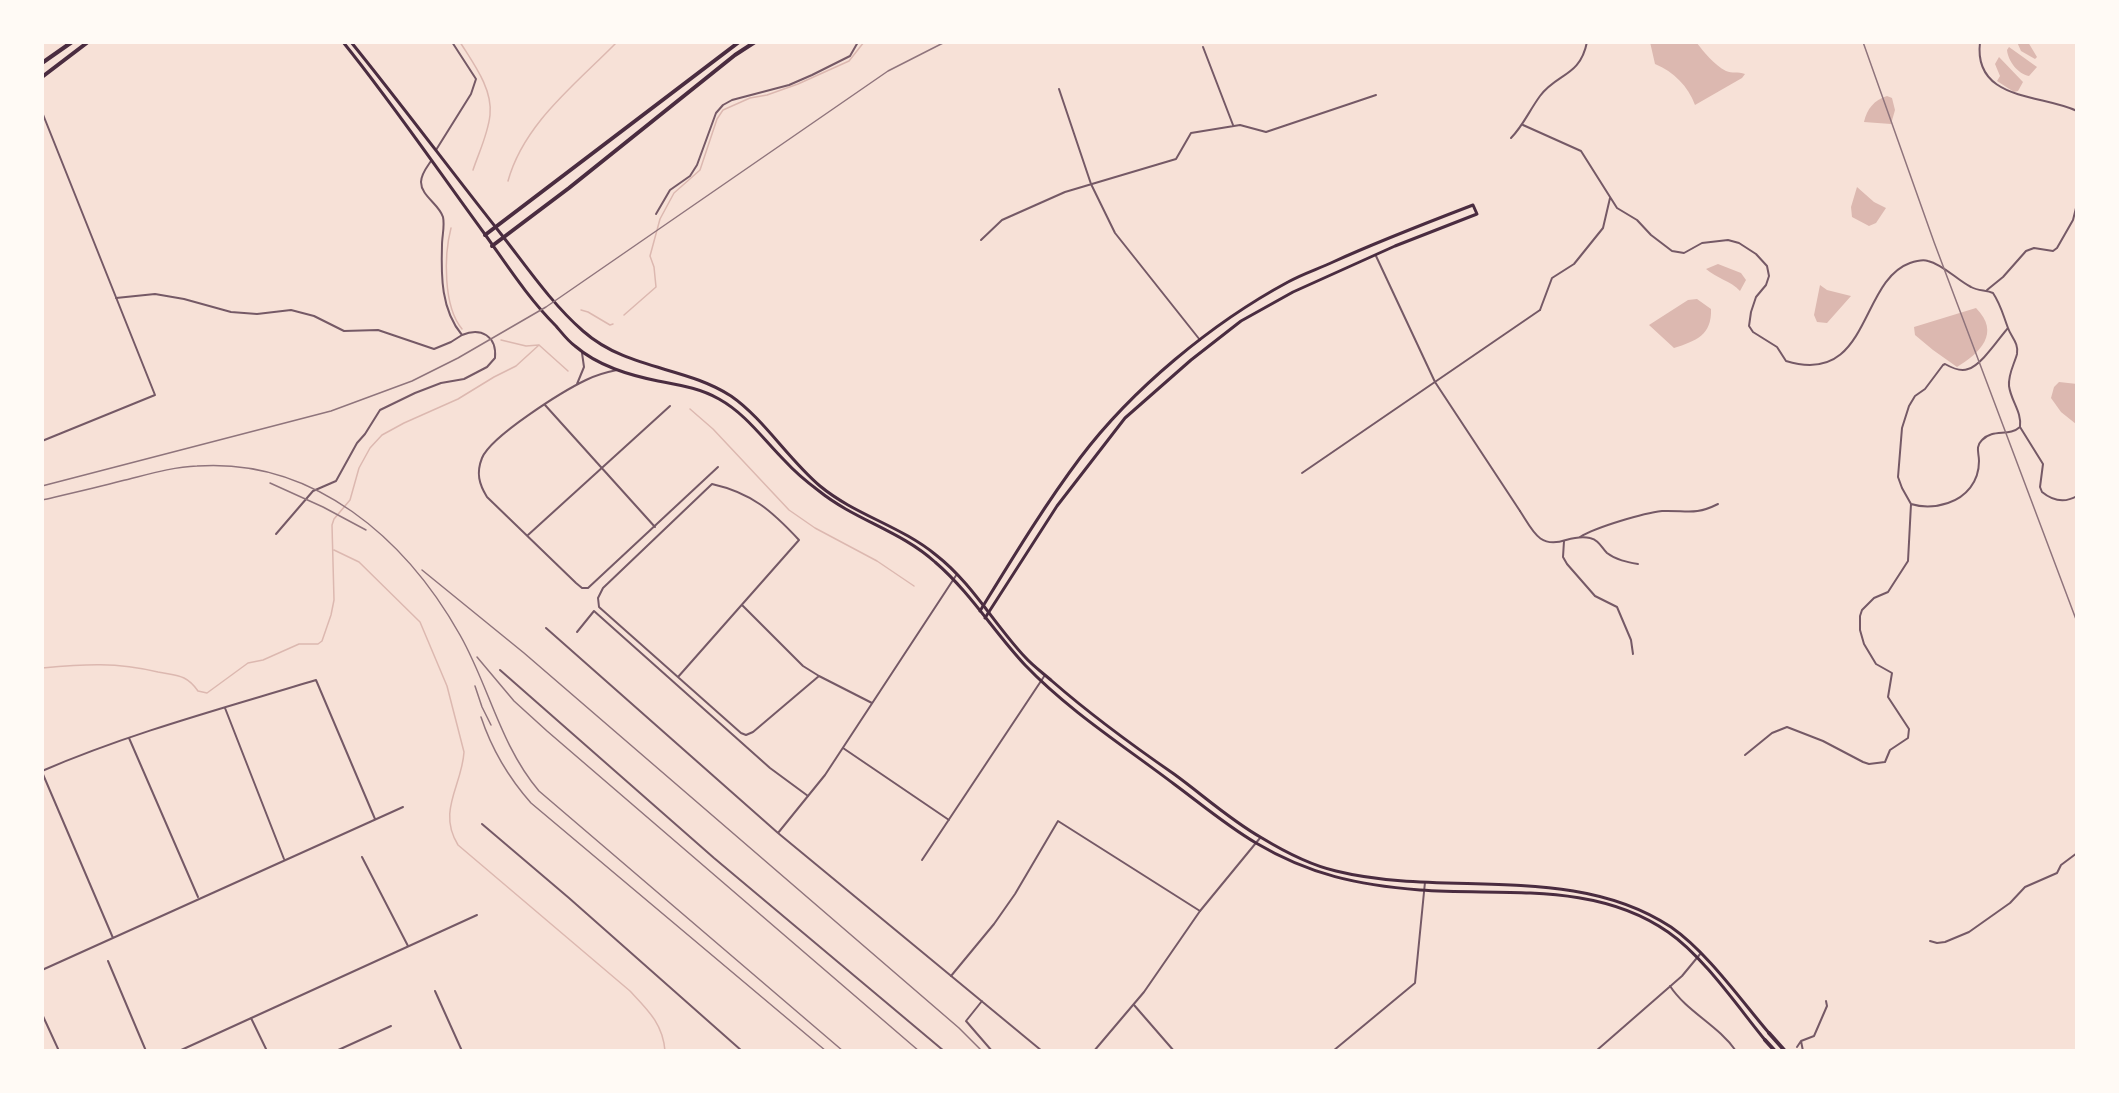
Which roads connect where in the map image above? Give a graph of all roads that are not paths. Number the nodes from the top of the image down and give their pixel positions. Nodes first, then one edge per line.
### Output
1 (72, 42) edge
2 (88, 42) edge
3 (343, 42) edge
4 (351, 42) edge
5 (452, 42) edge
6 (739, 42) edge
7 (755, 42) edge
8 (858, 42) edge
9 (1587, 42) edge
10 (1980, 42) edge
11 (1203, 47) dead end
12 (42, 63) edge
13 (42, 77) edge
14 (1059, 89) dead end
15 (1376, 95) dead end
16 (2077, 111) edge
17 (42, 112) edge
18 (1523, 125) junction
19 (1233, 126) junction
20 (1510, 138) dead end
21 (435, 151) junction
22 (431, 161) junction
23 (1091, 184) junction
24 (1610, 198) junction
25 (2077, 204) edge
26 (656, 214) dead end
27 (495, 226) junction
28 (485, 235) junction
29 (503, 237) junction
30 (981, 240) dead end
31 (492, 246) junction
32 (1376, 255) junction
33 (1987, 290) junction
34 (116, 298) junction
35 (2008, 328) junction
36 (462, 335) junction
37 (1200, 340) junction
38 (581, 350) junction
39 (617, 370) junction
40 (1435, 382) junction
41 (573, 387) junction
42 (545, 405) junction
43 (670, 406) dead end
44 (2020, 427) junction
45 (42, 441) edge
46 (718, 467) dead end
47 (602, 468) junction
48 (1302, 473) dead end
49 (2077, 496) edge
50 (1718, 504) dead end
51 (1911, 504) junction
52 (655, 527) junction
53 (276, 534) dead end
54 (528, 535) junction
55 (1581, 537) junction
56 (1564, 541) junction
57 (1638, 564) dead end
58 (957, 574) junction
59 (953, 580) junction
60 (742, 605) junction
61 (983, 606) junction
62 (980, 612) junction
63 (989, 613) junction
64 (985, 618) junction
65 (546, 628) dead end
66 (577, 632) dead end
67 (1633, 654) dead end
68 (500, 670) dead end
69 (1045, 675) junction
70 (819, 676) junction
71 (678, 677) junction
72 (1041, 680) junction
73 (873, 703) junction
74 (225, 708) junction
75 (129, 738) junction
76 (843, 748) junction
77 (1745, 755) dead end
78 (42, 772) edge
79 (808, 796) junction
80 (403, 807) dead end
81 (375, 819) junction
82 (949, 820) junction
83 (482, 824) dead end
84 (778, 833) junction
85 (1260, 837) junction
86 (1256, 843) junction
87 (2077, 853) edge
88 (362, 857) dead end
89 (284, 860) junction
90 (922, 860) dead end
91 (1425, 882) junction
92 (1424, 890) junction
93 (199, 898) junction
94 (1200, 911) junction
95 (477, 915) dead end
96 (113, 938) junction
97 (1930, 941) dead end
98 (408, 946) junction
99 (1701, 953) junction
100 (1696, 957) junction
101 (108, 961) dead end
102 (42, 970) edge
103 (951, 976) junction
104 (1670, 986) junction
105 (435, 991) dead end
106 (982, 1001) junction
107 (1826, 1001) dead end
108 (1134, 1005) junction
109 (42, 1014) edge
110 (251, 1018) junction
111 (391, 1026) dead end
112 (1769, 1033) joint
113 (1765, 1040) joint
114 (1801, 1041) junction
115 (1797, 1047) dead end
116 (59, 1051) edge
117 (147, 1051) edge
118 (179, 1051) edge
119 (267, 1051) edge
120 (336, 1051) edge
121 (462, 1051) edge
122 (742, 1051) edge
123 (944, 1051) edge
124 (992, 1051) edge
125 (1042, 1051) edge
126 (1094, 1051) edge
127 (1174, 1051) edge
128 (1333, 1051) edge
129 (1596, 1051) edge
130 (1736, 1051) edge
131 (1775, 1051) edge
132 (1785, 1051) edge
133 (1803, 1051) edge

1 - 12 highway
2 - 13 highway
3 - 22 main road
4 - 21 main road
5 - 21 street
6 - 27 highway
7 - 29 highway
8 - 26 street
9 - 18 street
10 - 16 street
11 - 19 street
14 - 23 street
15 - 19 street
17 - 34 street
18 - 20 street
18 - 24 street
19 - 23 street
21 - 27 main road
22 - 28 main road
22 - 36 street
23 - 30 street
23 - 37 street
24 - 33 street
24 - 40 street
25 - 33 street
27 - 28 highway
27 - 29 main road
28 - 31 main road
29 - 31 highway
29 - 58 main road
31 - 38 main road
32 - 37 main road
32 - 40 street
32 - 63 main road
33 - 35 street
34 - 36 street
34 - 45 street
35 - 44 street
35 - 51 street
36 - 53 street
37 - 61 main road
38 - 39 main road
38 - 41 street
39 - 41 street
39 - 59 main road
40 - 48 street
40 - 56 street
41 - 42 street
42 - 47 street
42 - 54 street
43 - 47 street
44 - 49 street
44 - 51 street
46 - 52 street
47 - 52 street
47 - 54 street
50 - 55 street
51 - 77 street
52 - 54 street
55 - 56 street
55 - 57 street
56 - 67 street
58 - 59 street
58 - 61 main road
59 - 62 main road
59 - 73 street
60 - 70 street
60 - 71 street
60 - 71 street
61 - 62 main road
61 - 63 main road
62 - 64 main road
63 - 64 main road
63 - 69 main road
64 - 72 main road
65 - 84 street
66 - 79 street
68 - 123 street
69 - 72 street
69 - 85 main road
70 - 71 street
70 - 73 street
72 - 82 street
72 - 86 main road
73 - 76 street
74 - 75 street
74 - 81 street
74 - 89 street
75 - 78 street
75 - 93 street
76 - 79 street
76 - 82 street
78 - 96 street
79 - 84 street
80 - 81 street
81 - 89 street
82 - 90 street
83 - 122 street
84 - 103 street
85 - 86 street
85 - 91 main road
86 - 92 main road
86 - 94 street
87 - 97 street
88 - 98 street
89 - 93 street
91 - 92 street
91 - 99 main road
92 - 100 main road
92 - 128 street
93 - 96 street
94 - 103 street
94 - 108 street
95 - 98 street
96 - 102 street
98 - 110 street
99 - 100 street
99 - 112 main road
100 - 104 street
100 - 113 main road
101 - 117 street
103 - 106 street
104 - 129 street
104 - 130 street
105 - 121 street
106 - 124 street
106 - 125 street
107 - 114 street
108 - 126 street
108 - 127 street
109 - 116 street
110 - 118 street
110 - 119 street
111 - 120 street
112 - 132 highway
113 - 131 highway
114 - 115 street
114 - 133 street

